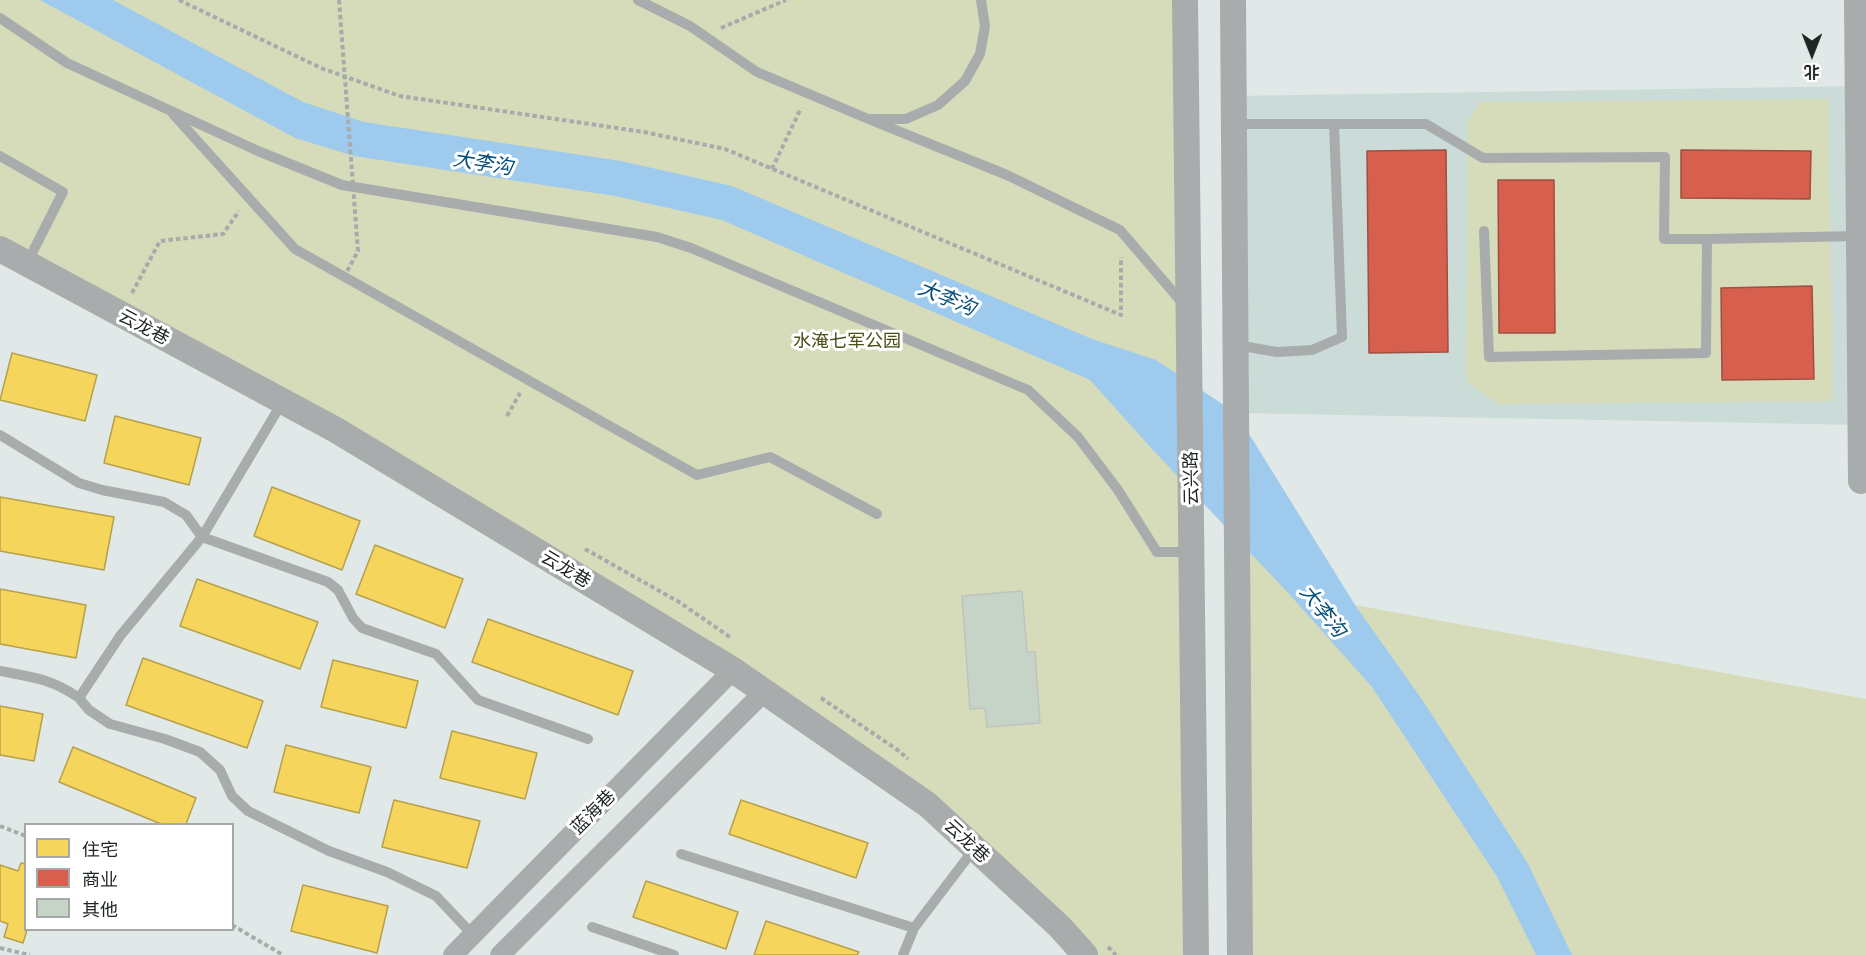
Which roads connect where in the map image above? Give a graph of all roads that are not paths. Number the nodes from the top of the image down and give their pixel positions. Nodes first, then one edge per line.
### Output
1 (638, 0) edge
2 (981, 0) edge
3 (1185, 0) edge
4 (1233, 0) edge
5 (1857, 0) edge
6 (0, 18) edge
7 (168, 110) junction
8 (866, 118) junction
9 (1234, 124) junction
10 (1334, 124) junction
11 (0, 156) edge
12 (1484, 231) dead end
13 (1859, 236) junction
14 (1707, 239) junction
15 (0, 249) edge
16 (27, 263) junction
17 (1189, 310) junction
18 (1236, 345) junction
19 (283, 401) junction
20 (0, 435) edge
21 (1864, 481) edge
22 (877, 514) dead end
23 (201, 537) junction
24 (1191, 543) junction
25 (733, 670) junction
26 (0, 671) edge
27 (764, 692) junction
28 (79, 698) junction
29 (588, 740) dead end
30 (975, 848) junction
31 (681, 854) dead end
32 (1196, 926) junction
33 (592, 927) dead end
34 (914, 928) junction
35 (472, 934) junction
36 (453, 955) edge
37 (500, 955) edge
38 (674, 955) edge
39 (903, 955) edge
40 (1085, 955) edge
41 (1189, 955) edge
42 (1196, 955) edge
43 (1240, 955) edge

1 - 8 lane
2 - 8 lane
3 - 17 street, 云兴路
4 - 9 street
5 - 13 street
6 - 7 lane
7 - 22 lane
7 - 24 lane
8 - 17 lane
9 - 10 lane
9 - 18 street
10 - 14 lane
10 - 18 lane
11 - 16 lane
12 - 14 lane
13 - 14 lane
13 - 21 street
15 - 16 street, 云龙巷
16 - 19 street, 云龙巷
17 - 24 street, 云兴路
18 - 43 street
19 - 23 lane
19 - 25 street, 云龙巷
20 - 23 lane
23 - 28 lane
23 - 29 lane
24 - 32 street, 云兴路
25 - 27 street, 云龙巷
25 - 35 street, 蓝海巷
26 - 28 lane
27 - 30 street, 云龙巷
27 - 37 street, 蓝海巷
28 - 35 lane
30 - 34 lane
30 - 40 street, 云龙巷
31 - 34 lane
32 - 41 street
32 - 42 street, 云兴路
33 - 38 lane
34 - 39 lane
35 - 36 street, 蓝海巷

